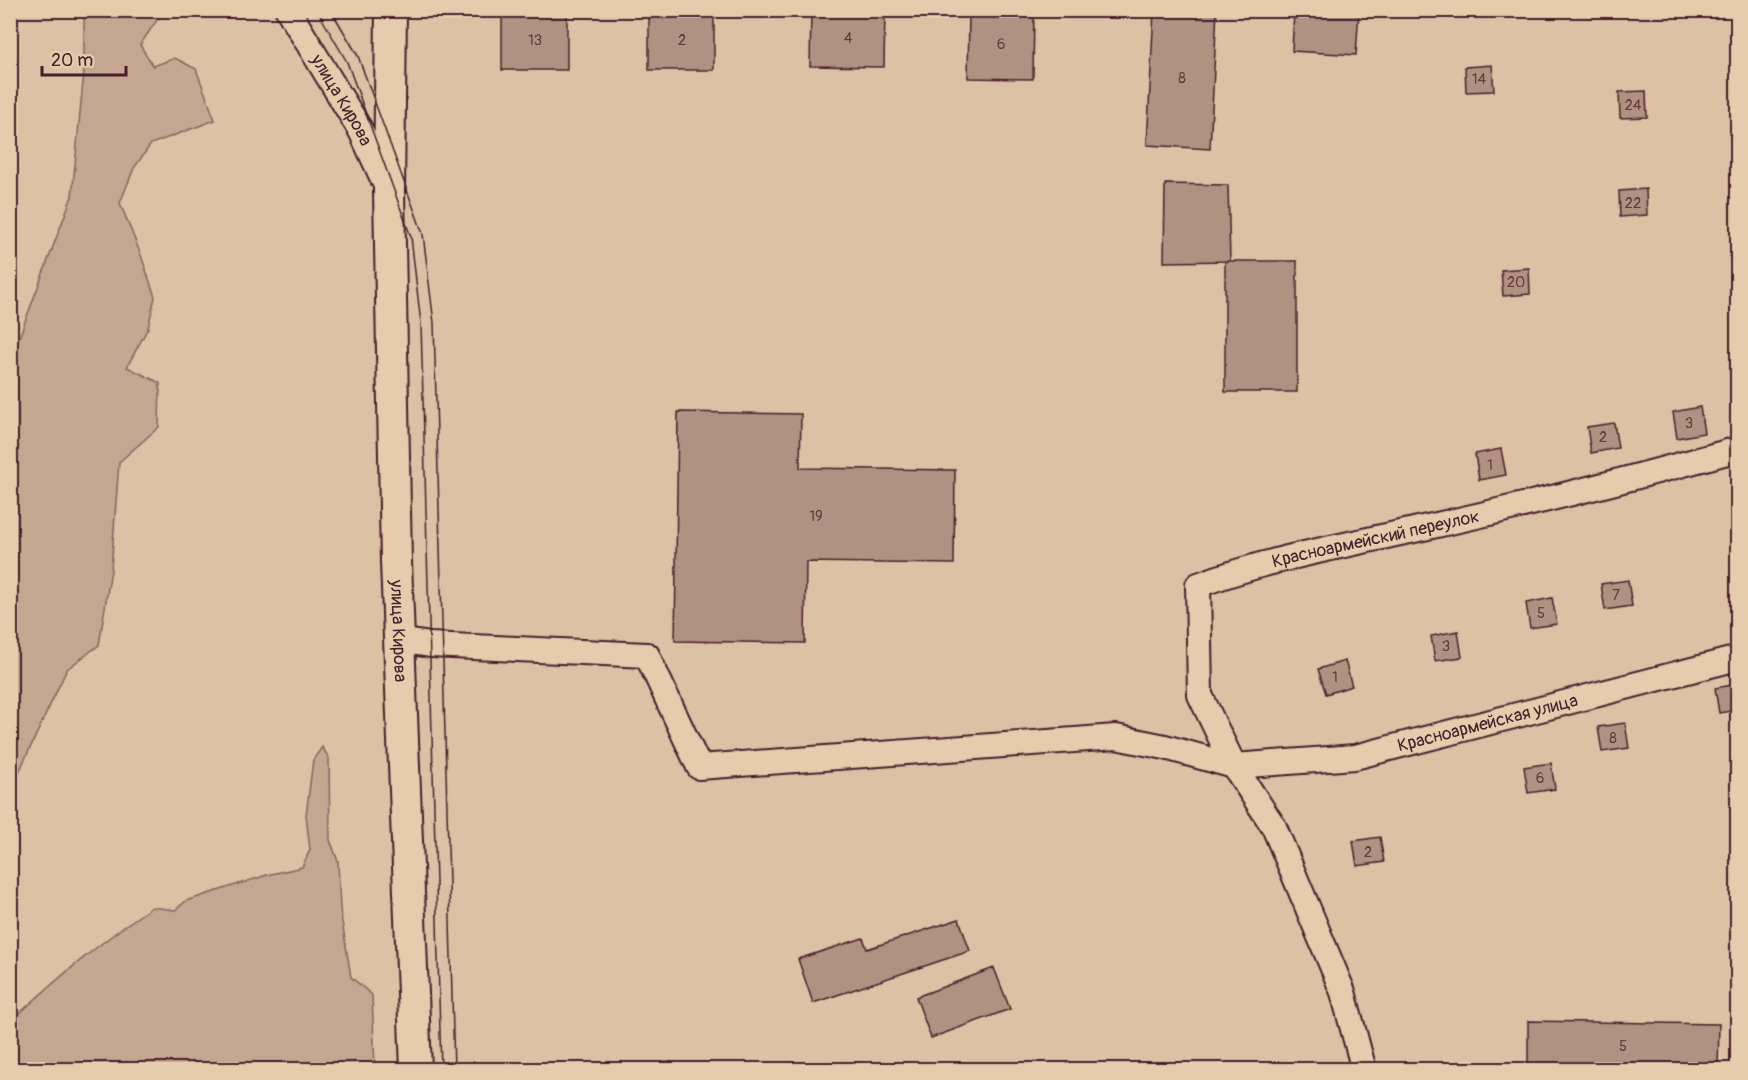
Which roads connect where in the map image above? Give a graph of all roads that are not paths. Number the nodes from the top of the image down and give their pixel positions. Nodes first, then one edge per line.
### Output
1 (288, 10) edge
2 (391, 10) edge
3 (389, 192) junction
4 (1737, 449) edge
5 (399, 640) junction
6 (1737, 658) edge
7 (1234, 766) junction
8 (416, 1070) edge
9 (1364, 1070) edge

1 - 3 street, улица Кирова
2 - 3 street, улица Кирова
3 - 5 street, улица Кирова
4 - 7 street, Красноармейский переулок
5 - 7 street, Красноармейская улица
5 - 8 street, улица Кирова
6 - 7 street, Красноармейская улица
7 - 9 street

